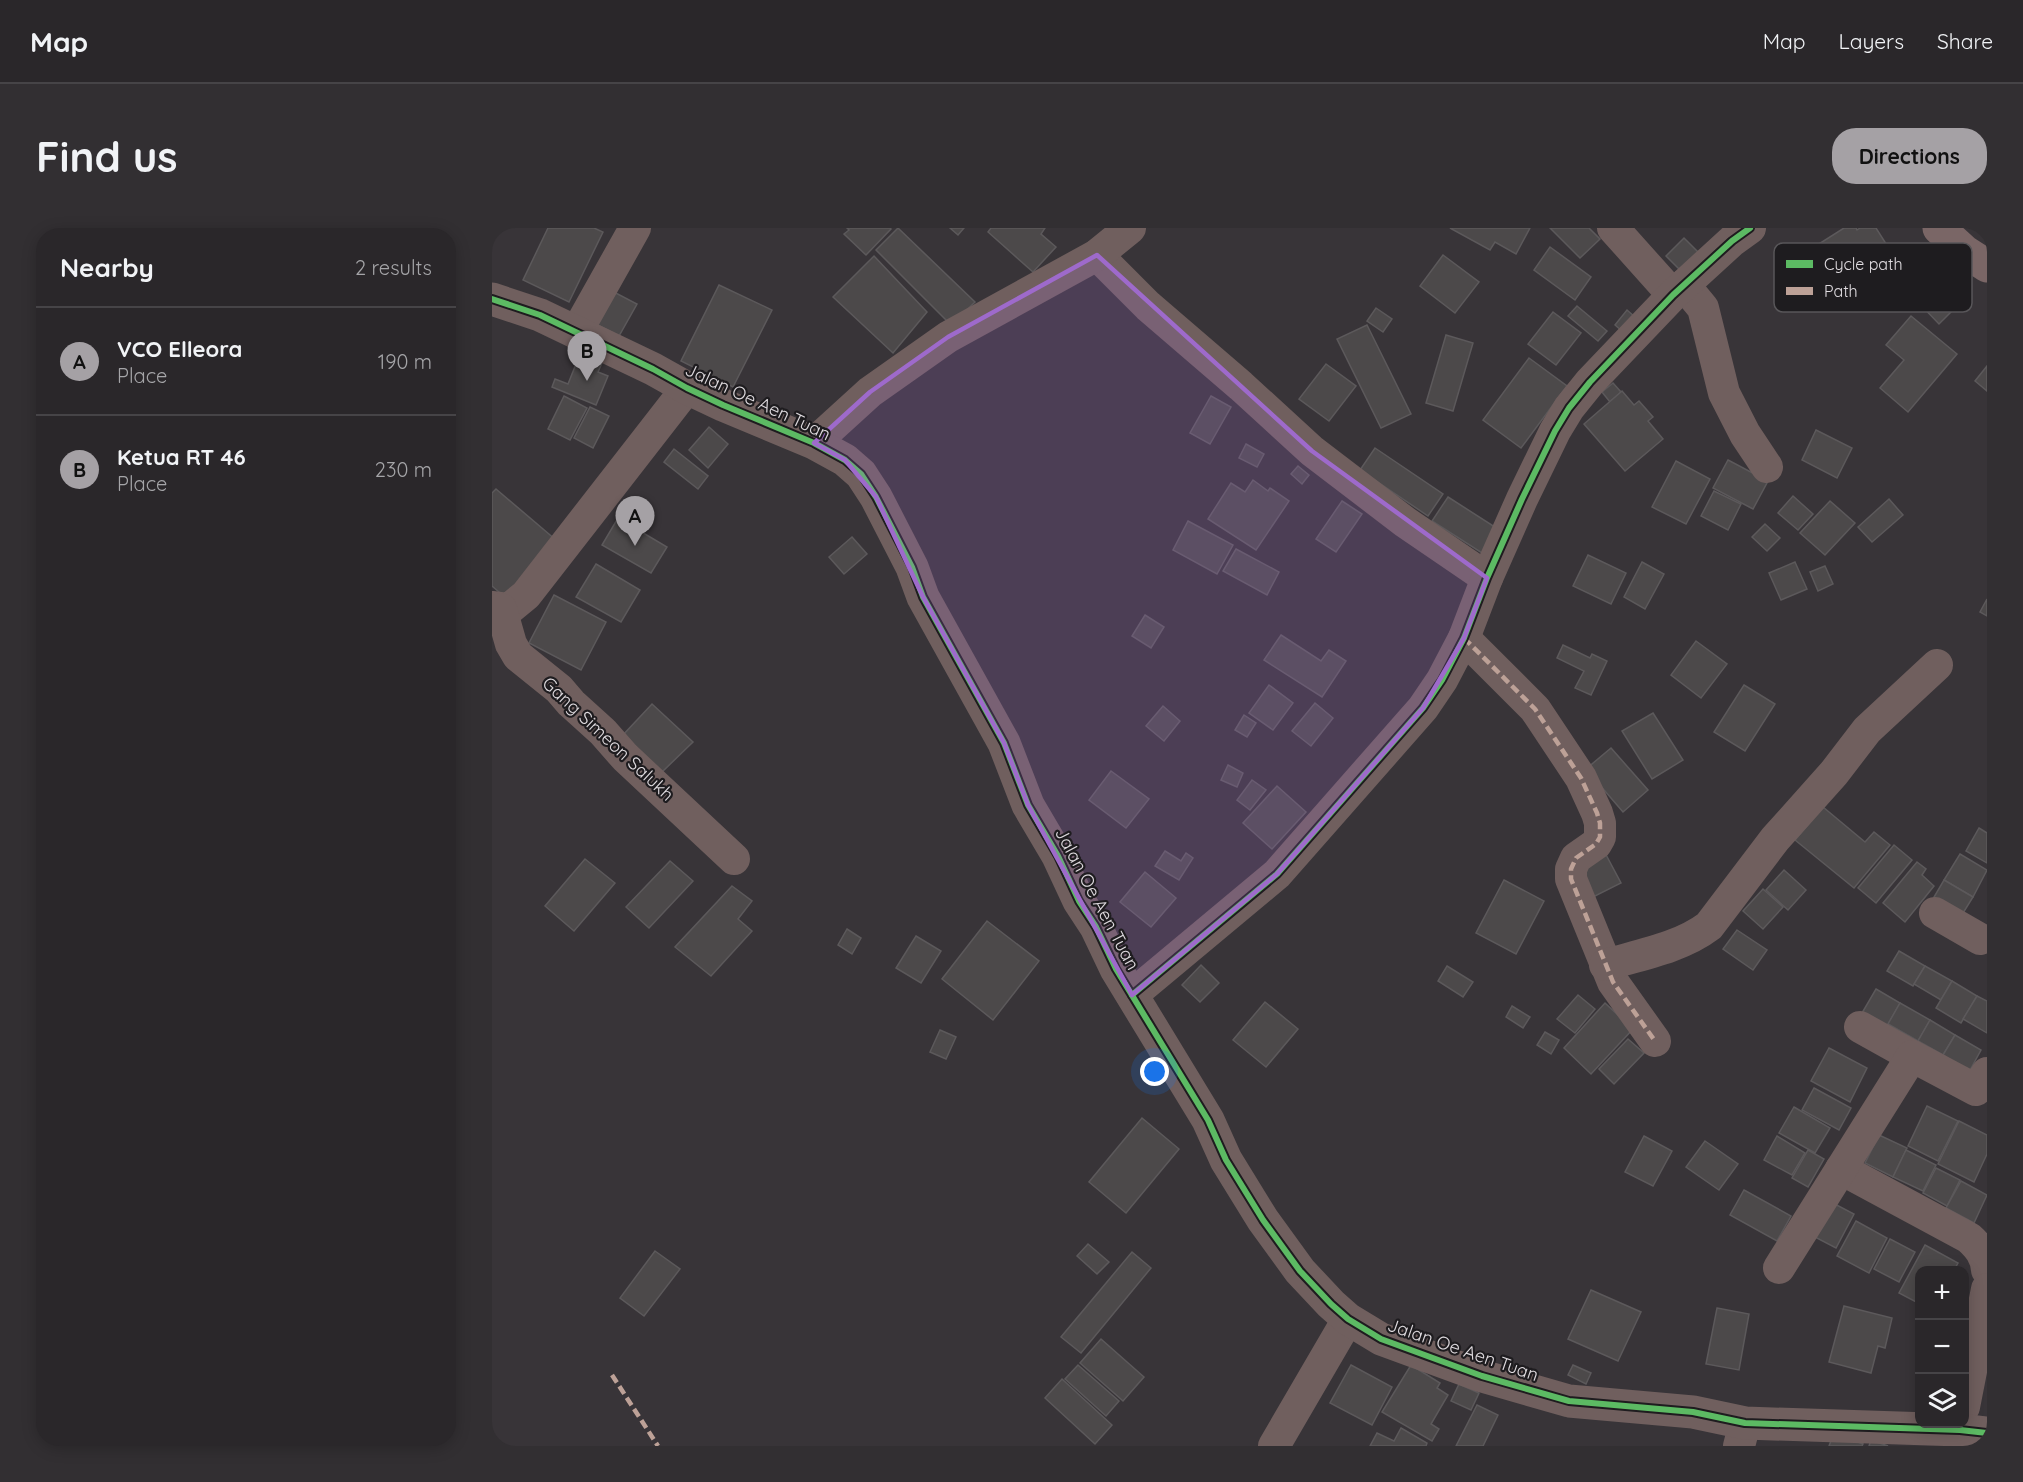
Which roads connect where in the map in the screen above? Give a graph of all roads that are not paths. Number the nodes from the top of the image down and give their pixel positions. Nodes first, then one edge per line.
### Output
1 (634, 228) edge
2 (1130, 228) edge
3 (1613, 228) edge
4 (1750, 228) edge
5 (1939, 228) edge
6 (1955, 243) edge
7 (1097, 255) junction
8 (1972, 256) edge
9 (1987, 266) edge
10 (1678, 290) junction
11 (492, 298) edge
12 (576, 333) junction
13 (687, 388) junction
14 (814, 443) junction
15 (1767, 467) dead end
16 (1487, 578) junction
17 (497, 608) edge
18 (1464, 638) junction
19 (1937, 665) dead end
20 (734, 859) dead end
21 (1935, 913) dead end
22 (1985, 937) edge
23 (1605, 965) junction
24 (1132, 995) junction
25 (1860, 1027) dead end
26 (1655, 1041) dead end
27 (1912, 1056) junction
28 (1983, 1087) edge
29 (1841, 1169) junction
30 (1779, 1268) dead end
31 (1987, 1270) edge
32 (1987, 1289) edge
33 (1348, 1319) junction
34 (1969, 1416) edge
35 (1915, 1426) edge
36 (1742, 1434) edge
37 (1274, 1446) edge

1 - 12 street
2 - 7 street
3 - 10 street
4 - 10 street
5 - 6 main road
7 - 14 street
7 - 16 street
8 - 9 main road
10 - 15 street
10 - 16 street
11 - 12 street, Jalan Oe Aen Tuan
12 - 13 street, Jalan Oe Aen Tuan
13 - 14 street, Jalan Oe Aen Tuan
13 - 17 street, Gang Simeon Salukh
14 - 24 street, Jalan Oe Aen Tuan
16 - 18 street
17 - 20 street, Gang Simeon Salukh
18 - 23 street
18 - 24 street
19 - 23 street
21 - 22 street
23 - 26 street
24 - 33 street, Jalan Oe Aen Tuan
25 - 27 street
27 - 28 street
27 - 29 street
29 - 30 street
29 - 31 street
32 - 34 street
33 - 36 street, Jalan Oe Aen Tuan
33 - 37 street
35 - 36 street, Jalan Oe Aen Tuan

